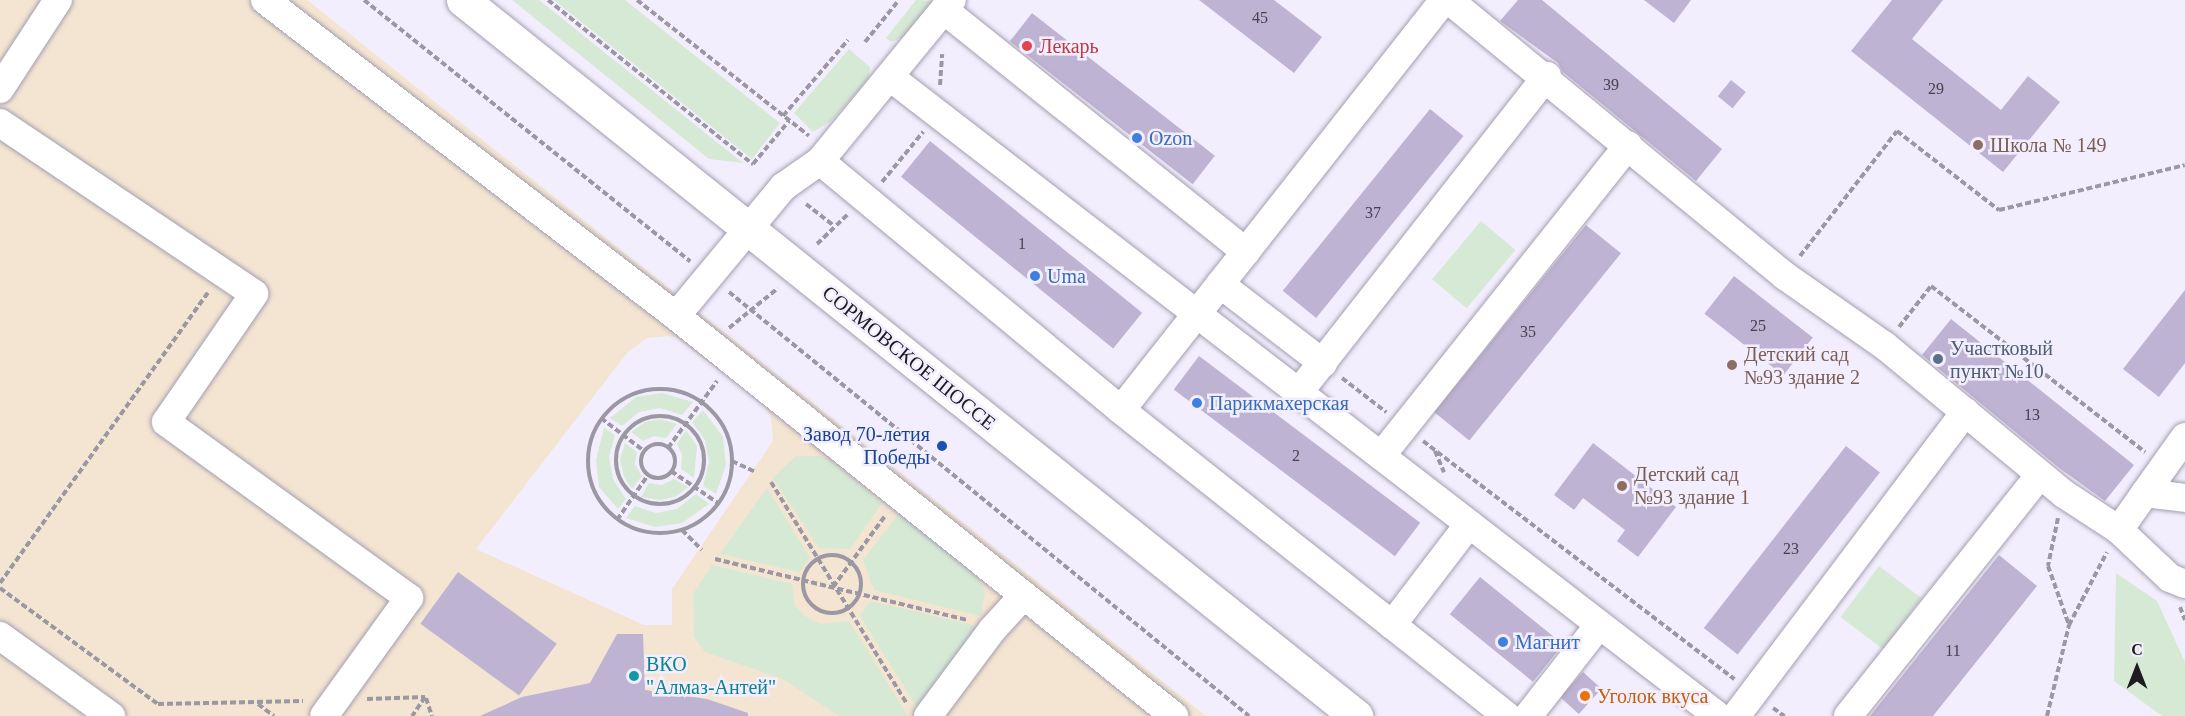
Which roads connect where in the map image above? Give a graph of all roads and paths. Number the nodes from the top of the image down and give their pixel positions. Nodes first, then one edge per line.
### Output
1 (58, 0) edge
2 (265, 0) edge
3 (364, 0) edge
4 (463, 0) edge
5 (548, 0) edge
6 (637, 0) edge
7 (899, 0) edge
8 (1444, 0) edge
9 (1449, 0) edge
10 (948, 5) edge
11 (848, 40) dead end
12 (865, 42) dead end
13 (1547, 76) junction
14 (890, 77) junction
15 (0, 89) edge
16 (939, 114) junction
17 (783, 116) junction
18 (789, 121) junction
19 (0, 123) edge
20 (1628, 145) junction
21 (824, 156) junction
22 (2185, 165) edge
23 (868, 200) junction
24 (806, 204) dead end
25 (833, 225) junction
26 (747, 228) junction
27 (817, 244) dead end
28 (1246, 252) junction
29 (222, 273) junction
30 (707, 275) junction
31 (1785, 276) junction
32 (1220, 285) junction
33 (778, 288) dead end
34 (750, 309) junction
35 (1197, 314) junction
36 (676, 316) junction
37 (722, 335) dead end
38 (1885, 346) junction
39 (1323, 363) junction
40 (711, 373) dead end
41 (1299, 392) junction
42 (701, 402) junction
43 (1122, 410) junction
44 (1965, 412) junction
45 (601, 417) junction
46 (685, 424) junction
47 (1405, 427) junction
48 (623, 435) junction
49 (2185, 437) edge
50 (668, 448) junction
51 (644, 451) junction
52 (1381, 456) junction
53 (732, 460) junction
54 (2162, 465) junction
55 (671, 471) junction
56 (756, 472) dead end
57 (648, 475) junction
58 (2040, 475) junction
59 (771, 482) dead end
60 (696, 488) junction
61 (2145, 493) junction
62 (2064, 494) junction
63 (633, 496) junction
64 (900, 496) junction
65 (2185, 498) edge
66 (718, 503) junction
67 (617, 520) junction
68 (1469, 524) junction
69 (682, 530) junction
70 (2119, 530) junction
71 (702, 550) dead end
72 (715, 559) dead end
73 (817, 559) junction
74 (851, 562) junction
75 (803, 579) junction
76 (0, 583) edge
77 (2185, 584) edge
78 (833, 587) junction
79 (0, 588) edge
80 (861, 594) junction
81 (1024, 595) junction
82 (848, 609) junction
83 (971, 620) dead end
84 (1392, 625) junction
85 (1599, 625) junction
86 (2070, 625) junction
87 (4, 649) edge
88 (1754, 694) junction
89 (425, 697) junction
90 (257, 703) junction
91 (329, 708) edge
92 (921, 715) edge
93 (111, 716) edge
94 (274, 716) edge
95 (412, 716) edge
96 (432, 716) edge
97 (1174, 716) edge
98 (1249, 716) edge
99 (1356, 716) edge
100 (1507, 716) edge
101 (1528, 716) edge
102 (1718, 716) edge
103 (1736, 716) edge
104 (1784, 716) edge
105 (1848, 716) edge
106 (2047, 716) edge

1 - 15 street
2 - 36 street
3 - 30 path
4 - 26 main road, СОРМОВСКОЕ ШОССЕ
5 - 18 path
6 - 17 path
7 - 12 path
8 - 28 street
9 - 13 street
10 - 14 street
10 - 16 path
10 - 28 street
11 - 17 path
13 - 20 street
13 - 39 street
14 - 16 street
14 - 21 street
16 - 23 path
16 - 35 street
17 - 18 path
18 - 21 path
19 - 29 street
20 - 31 street
20 - 47 street
21 - 23 street
21 - 26 street
22 - 31 path
23 - 25 path
23 - 43 street
24 - 25 path
25 - 27 path
26 - 30 street
26 - 99 main road, СОРМОВСКОЕ ШОССЕ
28 - 32 street
29 - 76 path
29 - 91 street
30 - 34 path
30 - 36 street
31 - 38 street
32 - 35 street
32 - 39 street
33 - 34 path
34 - 37 path
34 - 98 path
35 - 41 street
35 - 43 street
36 - 64 street
38 - 44 street
38 - 54 path
39 - 41 street
39 - 47 path
40 - 42 path
41 - 52 street
42 - 45 path
42 - 46 path
42 - 53 path
43 - 84 street
44 - 58 street
44 - 88 street
45 - 48 path
45 - 67 path
46 - 48 path
46 - 50 path
46 - 60 path
47 - 52 street
47 - 88 path
48 - 51 path
48 - 63 path
49 - 54 street
50 - 51 path
50 - 55 path
51 - 57 path
52 - 68 street
53 - 56 path
53 - 66 path
54 - 61 street
55 - 57 path
55 - 60 path
57 - 63 path
58 - 62 street
58 - 105 street
59 - 73 path
60 - 63 path
60 - 66 path
61 - 65 street
61 - 70 street
62 - 70 street
62 - 86 path
63 - 67 path
64 - 74 path
64 - 81 street
66 - 69 path
67 - 69 path
68 - 84 street
68 - 85 street
69 - 71 path
70 - 77 street
70 - 86 path
72 - 75 path
73 - 74 path
73 - 75 path
73 - 78 path
74 - 78 path
74 - 80 path
75 - 78 path
75 - 82 path
78 - 80 path
78 - 82 path
79 - 90 path
80 - 82 path
80 - 83 path
81 - 92 street
81 - 97 street
82 - 92 path
84 - 100 street
85 - 101 street
85 - 102 street
86 - 106 path
87 - 93 street
88 - 103 street
88 - 104 path
89 - 91 path
89 - 95 path
89 - 96 path
90 - 91 path
90 - 94 path

